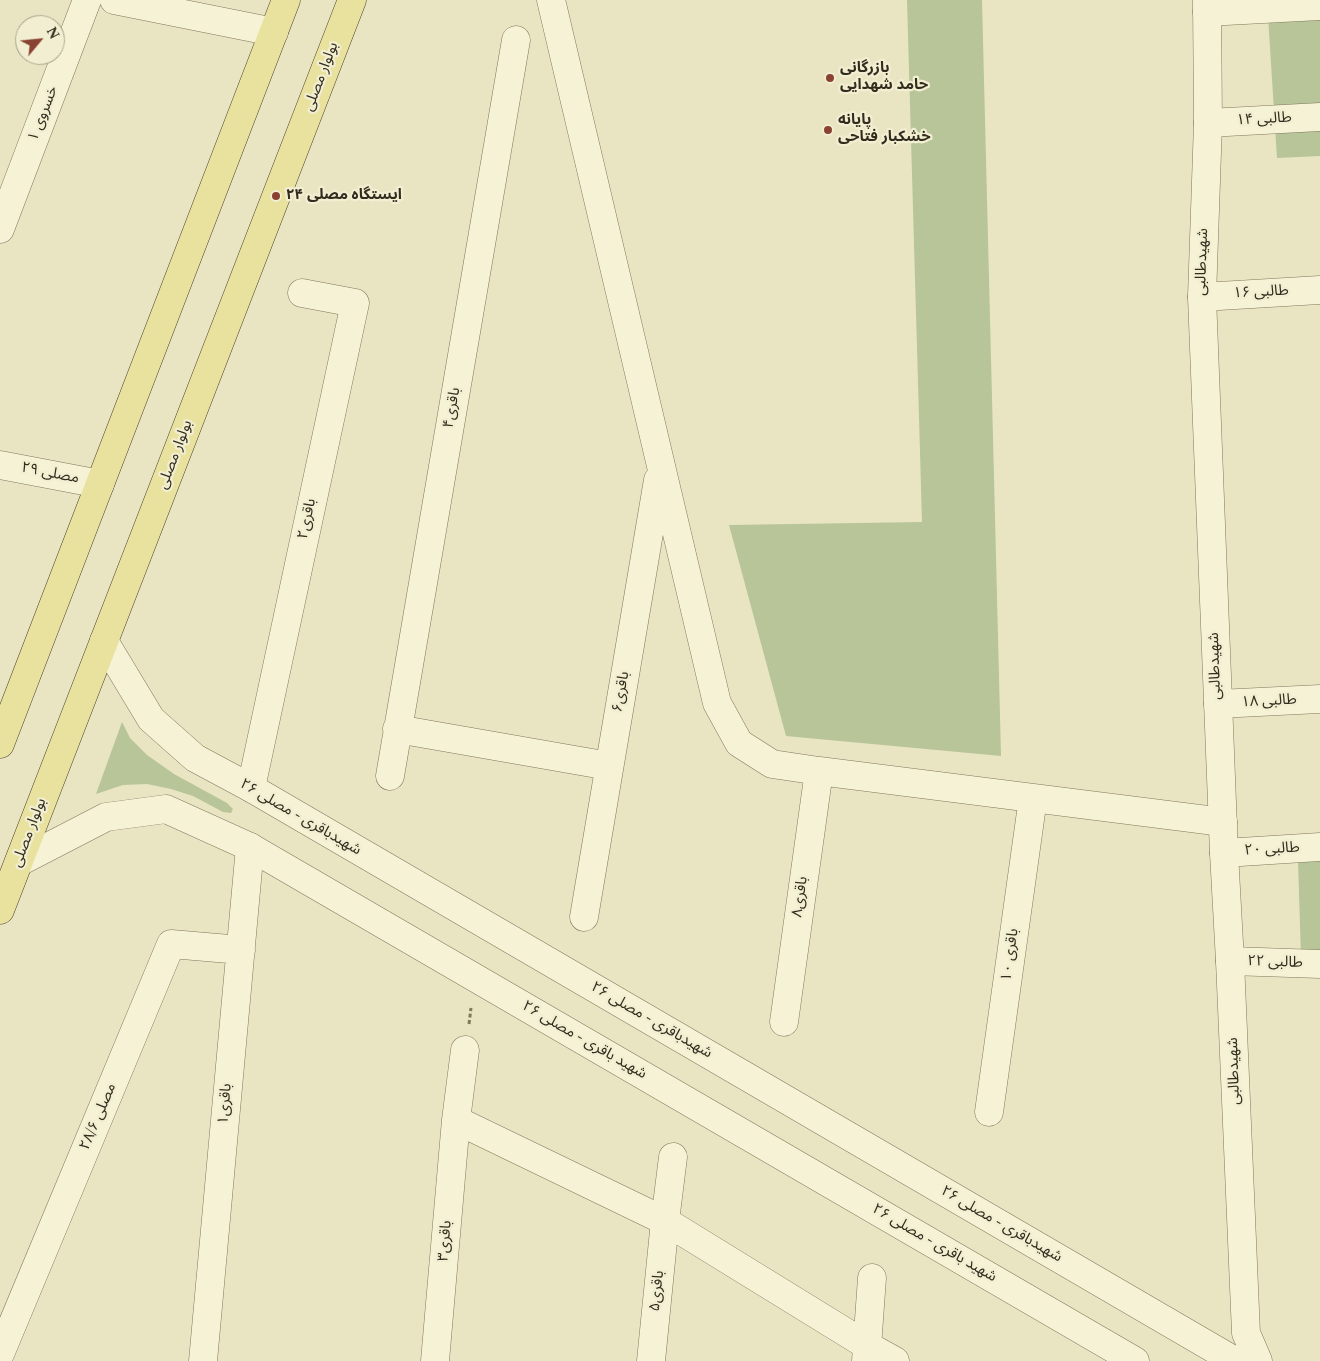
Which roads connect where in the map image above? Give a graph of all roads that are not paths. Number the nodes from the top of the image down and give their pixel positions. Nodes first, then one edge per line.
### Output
1 (87, 0) edge
2 (114, 0) edge
3 (286, 0) edge
4 (352, 0) edge
5 (551, 0) edge
6 (1207, 6) edge
7 (1320, 6) edge
8 (274, 32) junction
9 (516, 40) dead end
10 (1320, 117) edge
11 (1208, 123) junction
12 (0, 229) edge
13 (1320, 290) edge
14 (302, 293) dead end
15 (1202, 297) junction
16 (0, 465) edge
17 (661, 467) junction
18 (100, 484) junction
19 (104, 641) junction
20 (1320, 699) edge
21 (7, 704) edge
22 (1218, 704) junction
23 (398, 729) junction
24 (0, 744) edge
25 (609, 766) junction
26 (819, 771) junction
27 (390, 776) dead end
28 (250, 788) junction
29 (1033, 798) junction
30 (1222, 822) junction
31 (250, 847) junction
32 (1320, 847) edge
33 (1224, 852) junction
34 (18, 862) junction
35 (0, 910) edge
36 (584, 917) dead end
37 (241, 950) junction
38 (1230, 962) junction
39 (1320, 964) edge
40 (784, 1022) dead end
41 (465, 1050) road end
42 (989, 1112) dead end
43 (456, 1120) junction
44 (673, 1157) dead end
45 (665, 1220) junction
46 (872, 1278) dead end
47 (1246, 1333) junction
48 (867, 1353) edge
49 (0, 1354) edge
50 (203, 1361) edge
51 (435, 1361) edge
52 (651, 1361) edge
53 (895, 1361) edge
54 (1135, 1361) edge
55 (1235, 1361) edge
56 (1258, 1361) edge

1 - 12 street, خسروی ۱
2 - 8 street
3 - 8 main road
4 - 19 main road, بولوار مصلی
5 - 17 street
6 - 7 street
6 - 11 street, شهیدطالبی
8 - 18 main road
9 - 23 street, باقری۴
10 - 11 street, طالبی ۱۴
11 - 15 street, شهیدطالبی
13 - 15 street, طالبی ۱۶
14 - 28 street, باقری۲
15 - 22 street, شهیدطالبی
16 - 18 street, مصلی ۲۹
17 - 25 street, باقری۶
17 - 26 street
18 - 21 main road
19 - 28 street, شهیدباقری - مصلی ۲۶
19 - 34 main road, بولوار مصلی
20 - 22 street, طالبی ۱۸
21 - 24 main road
22 - 30 street, شهیدطالبی
23 - 25 street
23 - 27 street, باقری۴
25 - 36 street, باقری۶
26 - 29 street
26 - 40 street, باقری۸
28 - 55 street, شهیدباقری - مصلی ۲۶
29 - 30 street
29 - 42 street, باقری ۱۰
30 - 33 street, شهیدطالبی
31 - 34 street, شهید باقری - مصلی ۲۶
31 - 37 street, باقری۱
31 - 54 street, شهید باقری - مصلی ۲۶
32 - 33 street, طالبی ۲۰
33 - 38 street, شهیدطالبی
34 - 35 main road, بولوار مصلی
37 - 49 street, مصلی ۲۸/۶
37 - 50 street, باقری۱
38 - 39 street, طالبی ۲۲
38 - 47 street, شهیدطالبی
41 - 43 street, باقری۳
43 - 45 street
43 - 51 street, باقری۳
44 - 45 street, باقری۵
45 - 48 street
45 - 52 street, باقری۵
46 - 48 street
47 - 55 street, شهیدطالبی
47 - 56 street, شهیدطالبی
48 - 53 street

